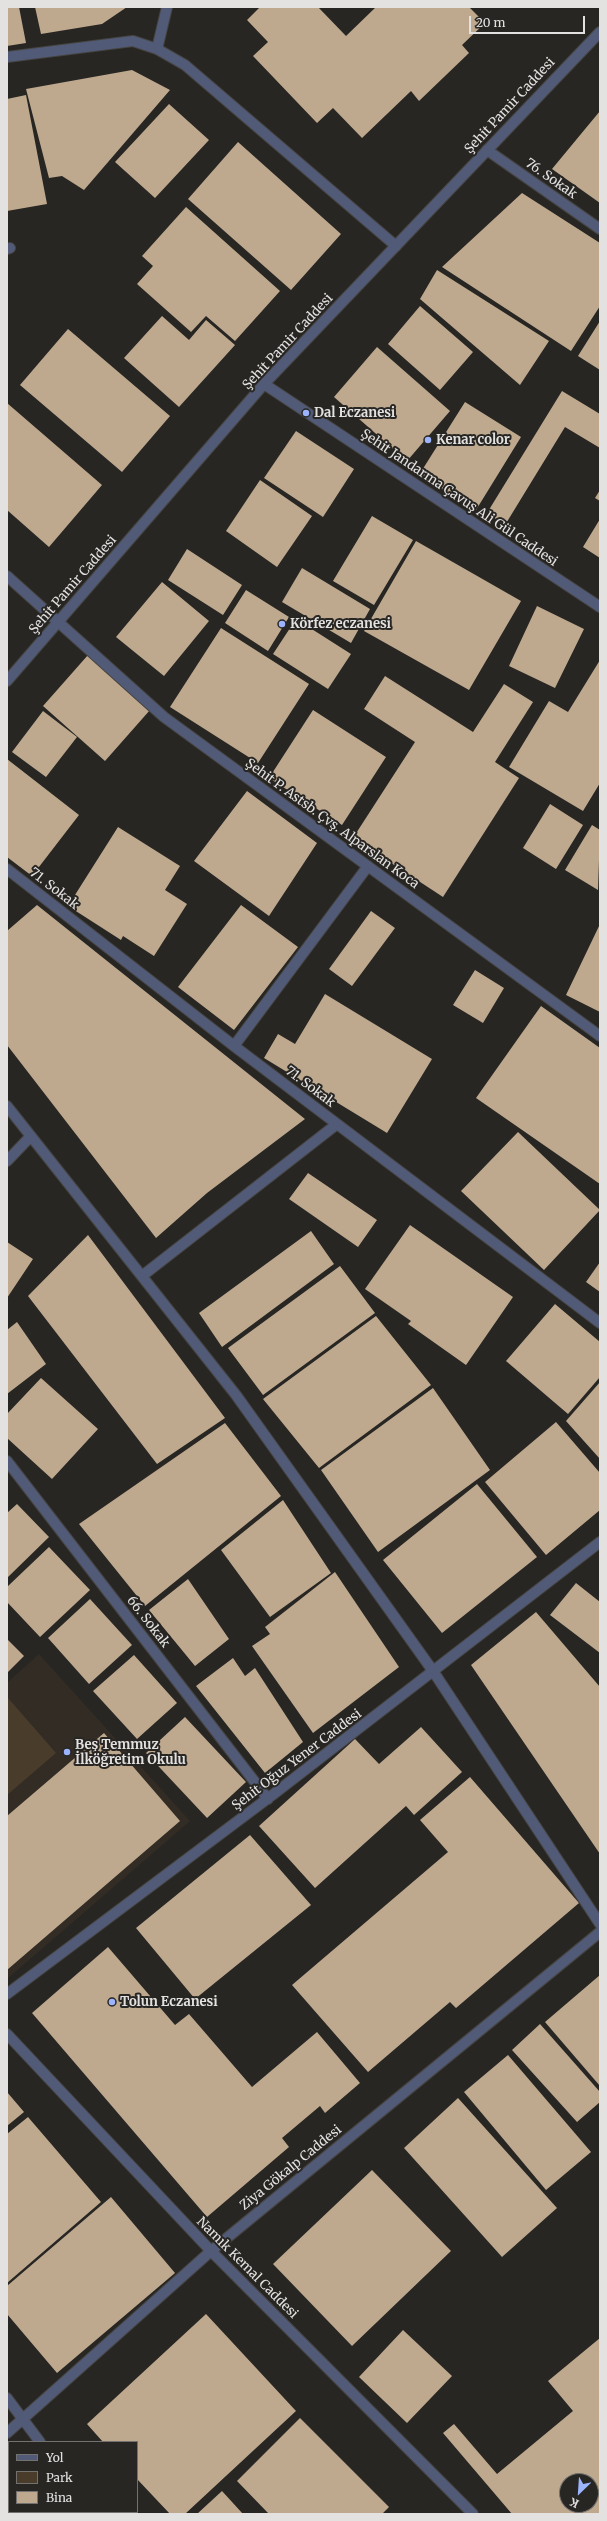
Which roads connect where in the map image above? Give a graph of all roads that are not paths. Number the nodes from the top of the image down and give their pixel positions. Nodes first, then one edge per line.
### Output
1 (167, 7) edge
2 (599, 34) edge
3 (157, 48) junction
4 (7, 58) edge
5 (487, 150) junction
6 (600, 229) edge
7 (396, 246) junction
8 (264, 384) junction
9 (7, 576) edge
10 (600, 607) edge
11 (58, 622) junction
12 (7, 681) edge
13 (368, 866) junction
14 (7, 869) edge
15 (600, 1036) edge
16 (234, 1046) junction
17 (7, 1106) edge
18 (337, 1124) junction
19 (31, 1136) junction
20 (7, 1161) edge
21 (142, 1276) junction
22 (600, 1323) edge
23 (7, 1461) edge
24 (600, 1542) edge
25 (433, 1671) junction
26 (268, 1799) junction
27 (600, 1924) edge
28 (600, 1932) edge
29 (7, 1994) edge
30 (7, 2034) edge
31 (211, 2251) junction
32 (7, 2398) edge
33 (23, 2419) junction
34 (7, 2433) edge
35 (39, 2441) edge
36 (474, 2514) edge

1 - 3 street
2 - 5 street, Şehit Pamir Caddesi
3 - 4 street
3 - 7 street
5 - 6 street, 76. Sokak
5 - 7 street, Şehit Pamir Caddesi
7 - 8 street, Şehit Pamir Caddesi
8 - 10 street, Şehit Jandarma Çavuş Ali Gül Caddesi
8 - 11 street, Şehit Pamir Caddesi
9 - 11 street, Şehit P. Astsb. Çvş. Alparslan Koca
11 - 12 street, Şehit Pamir Caddesi
11 - 13 street, Şehit P. Astsb. Çvş. Alparslan Koca
13 - 15 street, Şehit P. Astsb. Çvş. Alparslan Koca
13 - 16 street
14 - 16 street, 71. Sokak
16 - 18 street, 71. Sokak
17 - 19 street
18 - 21 street
18 - 22 street, 71. Sokak
19 - 20 street
19 - 21 street
21 - 25 street
23 - 26 street, 66. Sokak
24 - 25 street, Şehit Oğuz Yener Caddesi
25 - 26 street, Şehit Oğuz Yener Caddesi
25 - 27 street
26 - 29 street, Şehit Oğuz Yener Caddesi
28 - 31 street, Ziya Gökalp Caddesi
30 - 31 street, Namık Kemal Caddesi
31 - 33 street, Ziya Gökalp Caddesi
31 - 36 street, Namık Kemal Caddesi
32 - 33 street
33 - 34 street, Ziya Gökalp Caddesi
33 - 35 street

